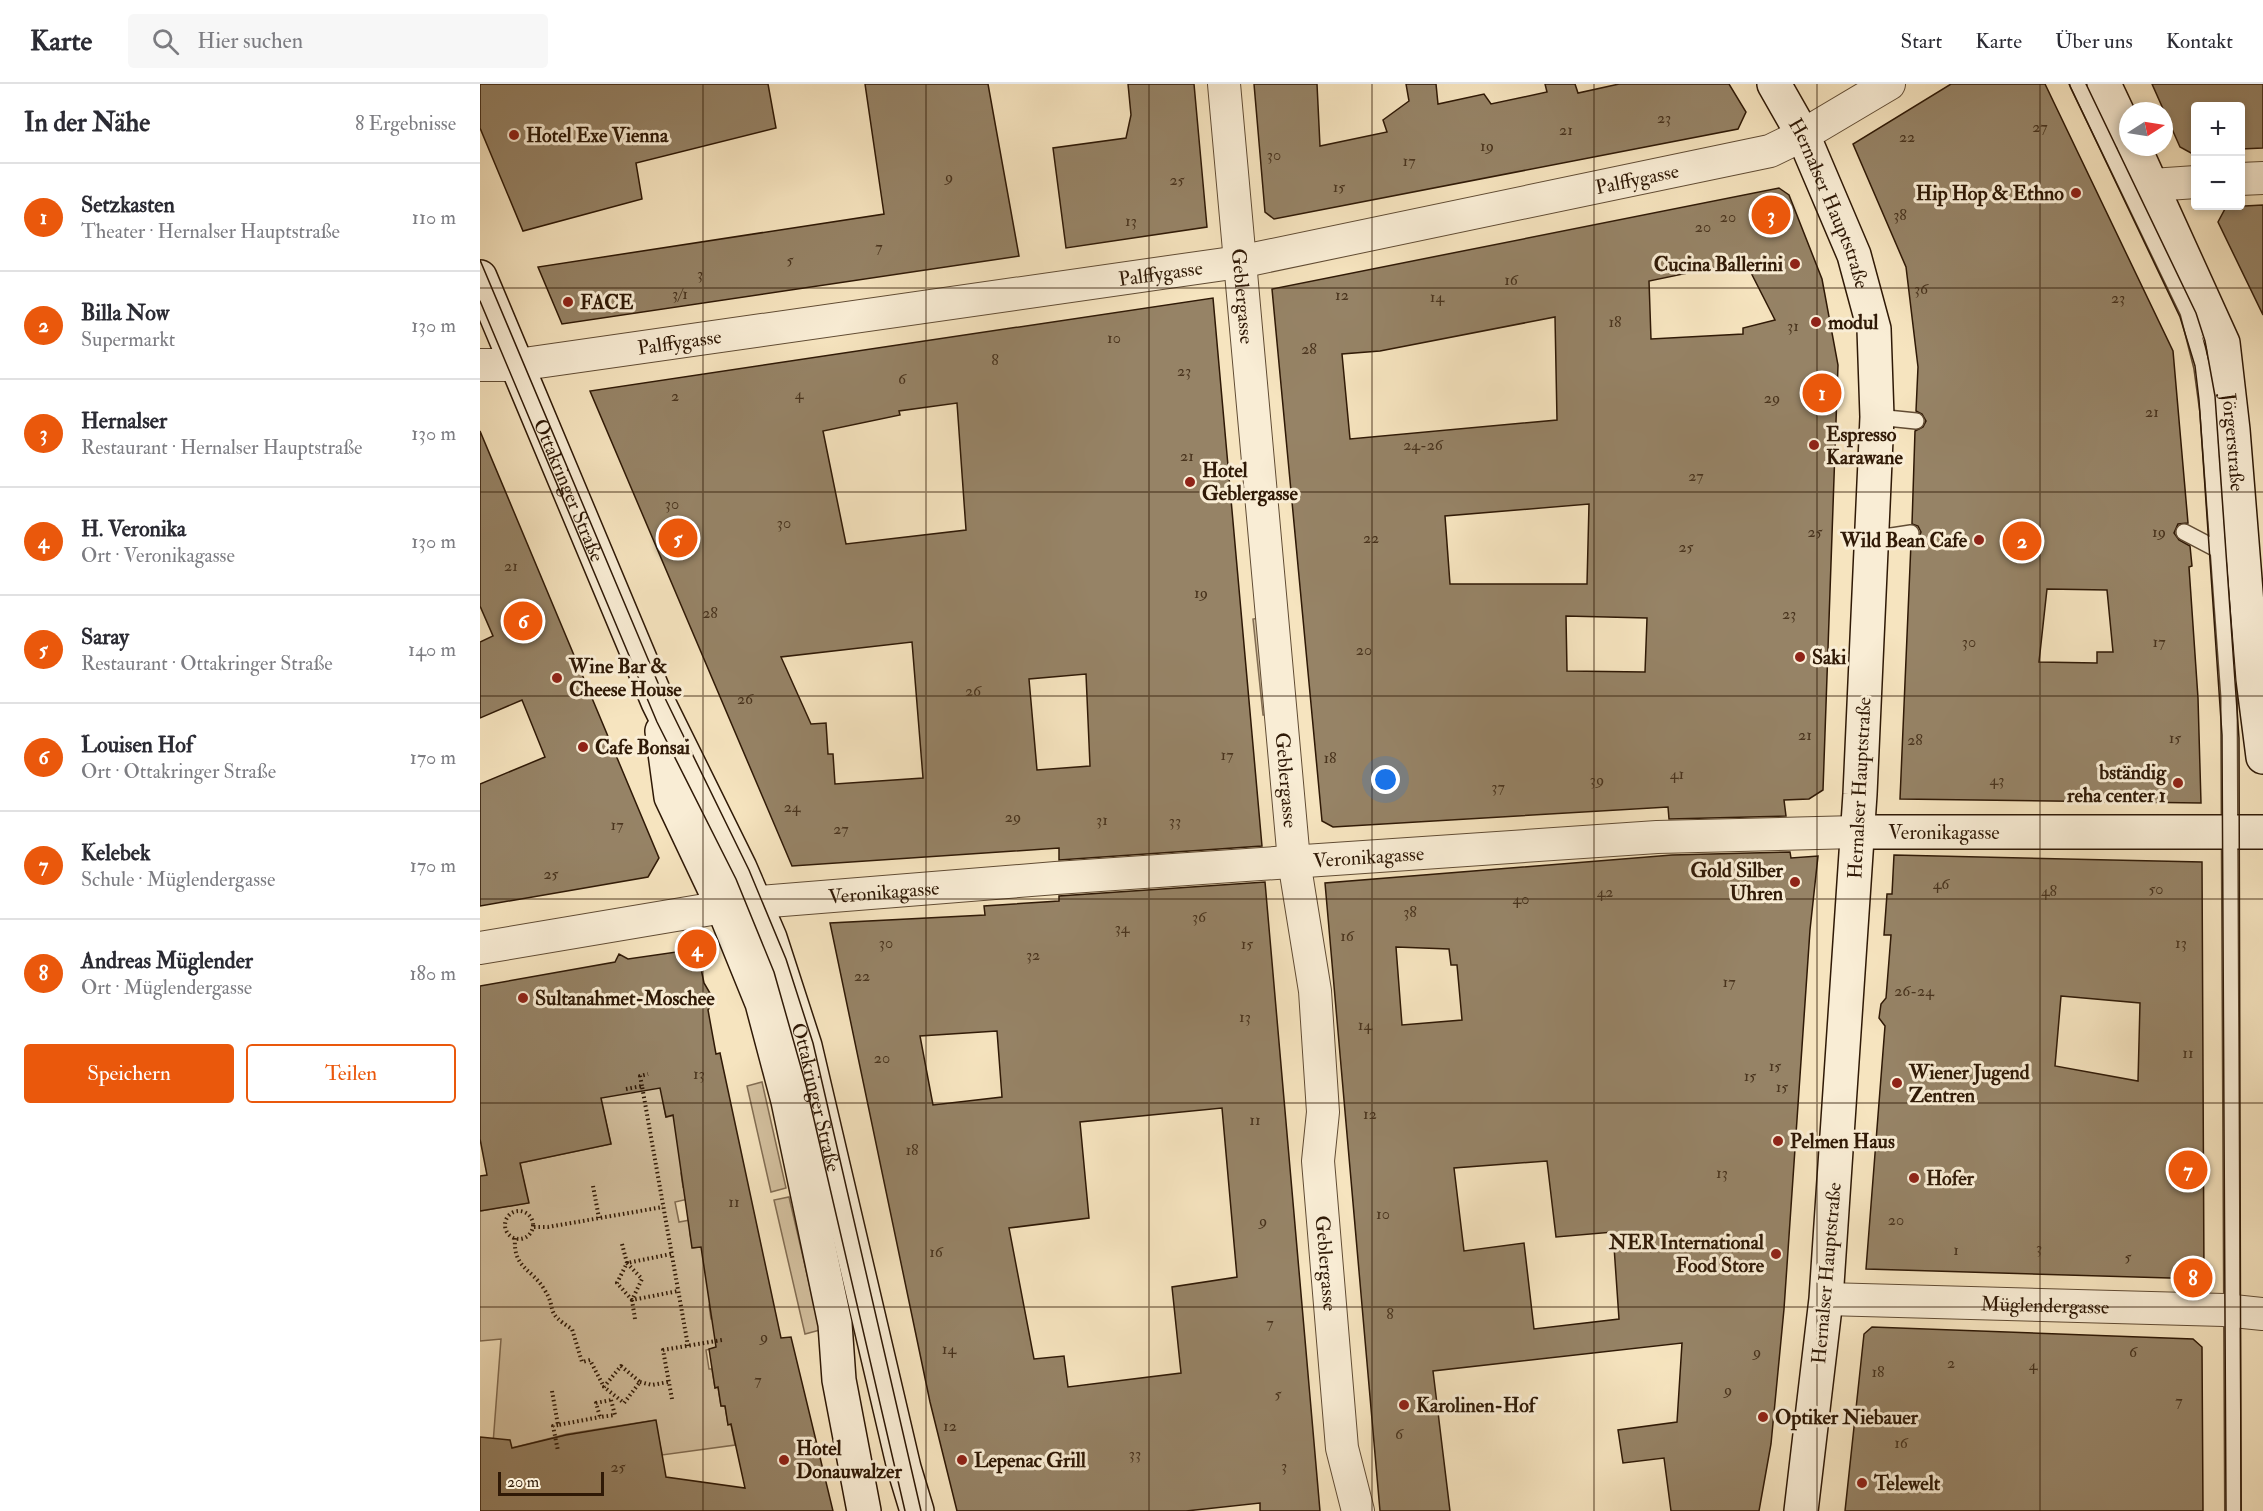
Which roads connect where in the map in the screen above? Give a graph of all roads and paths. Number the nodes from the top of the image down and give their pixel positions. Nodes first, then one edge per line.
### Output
1 (1224, 84) edge
2 (1774, 84) edge
3 (1889, 84) edge
4 (2078, 84) edge
5 (2104, 84) edge
6 (2119, 116) edge
7 (1803, 135) junction
8 (2138, 156) edge
9 (2263, 178) edge
10 (2245, 179) edge
11 (2191, 182) edge
12 (2152, 185) junction
13 (1239, 262) junction
14 (480, 278) edge
15 (480, 365) edge
16 (517, 365) junction
17 (1877, 417) junction
18 (1916, 421) dead end
19 (2184, 532) dead end
20 (1911, 533) dead end
21 (1872, 539) junction
22 (2231, 556) junction
23 (2258, 680) edge
24 (2263, 757) edge
25 (1856, 832) junction
26 (2263, 832) edge
27 (2230, 833) junction
28 (1294, 861) junction
29 (738, 905) junction
30 (480, 948) edge
31 (648, 1074) dead end
32 (642, 1086) junction
33 (626, 1089) dead end
34 (592, 1186) dead end
35 (663, 1207) junction
36 (599, 1218) junction
37 (534, 1227) junction
38 (514, 1238) junction
39 (622, 1244) dead end
40 (671, 1254) junction
41 (627, 1263) junction
42 (678, 1291) junction
43 (1826, 1299) junction
44 (632, 1300) junction
45 (2248, 1312) edge
46 (635, 1319) dead end
47 (722, 1340) dead end
48 (688, 1346) junction
49 (640, 1382) junction
50 (669, 1382) junction
51 (604, 1387) junction
52 (552, 1391) dead end
53 (618, 1398) junction
54 (672, 1399) dead end
55 (613, 1405) junction
56 (600, 1417) junction
57 (558, 1425) junction
58 (558, 1451) dead end
59 (864, 1511) edge
60 (917, 1511) edge
61 (1358, 1511) edge
62 (1801, 1511) edge
63 (2233, 1511) edge

1 - 13 street, Geblergasse
2 - 7 main road, Hernalser Hauptstraße
3 - 7 street, Palffygasse
4 - 22 lane
5 - 6 main road
7 - 13 street, Palffygasse
7 - 17 main road, Hernalser Hauptstraße
8 - 12 main road, Jörgerstraße
9 - 10 street
11 - 12 street
12 - 22 main road, Jörgerstraße
13 - 16 street, Palffygasse
13 - 28 street, Geblergasse
14 - 16 main road, Ottakringer Straße
15 - 16 street, Palffygasse
16 - 29 main road, Ottakringer Straße
17 - 18 lane
17 - 21 main road, Hernalser Hauptstraße
19 - 22 lane
20 - 21 lane
21 - 25 main road, Hernalser Hauptstraße
22 - 23 main road, Jörgerstraße
22 - 27 lane
23 - 24 main road, Jörgerstraße
25 - 27 main road, Veronikagasse
25 - 28 street, Veronikagasse
25 - 43 main road, Hernalser Hauptstraße
26 - 27 main road, Veronikagasse
27 - 45 lane
28 - 29 street, Veronikagasse
28 - 61 street, Geblergasse
29 - 30 street, Veronikagasse
29 - 59 main road, Ottakringer Straße
29 - 60 main road, Ottakringer Straße
31 - 32 path
32 - 33 path
32 - 35 path
34 - 36 path
35 - 36 path
35 - 40 path
36 - 37 path
37 - 38 path
37 - 38 path
38 - 51 path
39 - 41 path
40 - 41 path
40 - 42 path
41 - 44 path
41 - 44 path
42 - 44 path
42 - 48 path
43 - 45 street, Müglendergasse
43 - 62 main road, Hernalser Hauptstraße
44 - 46 path
45 - 63 lane
47 - 48 path
48 - 50 path
49 - 50 path
49 - 51 path
49 - 53 path
50 - 54 path
51 - 53 path
52 - 57 path
53 - 55 path
55 - 56 path
55 - 56 path
56 - 57 path
57 - 58 path

